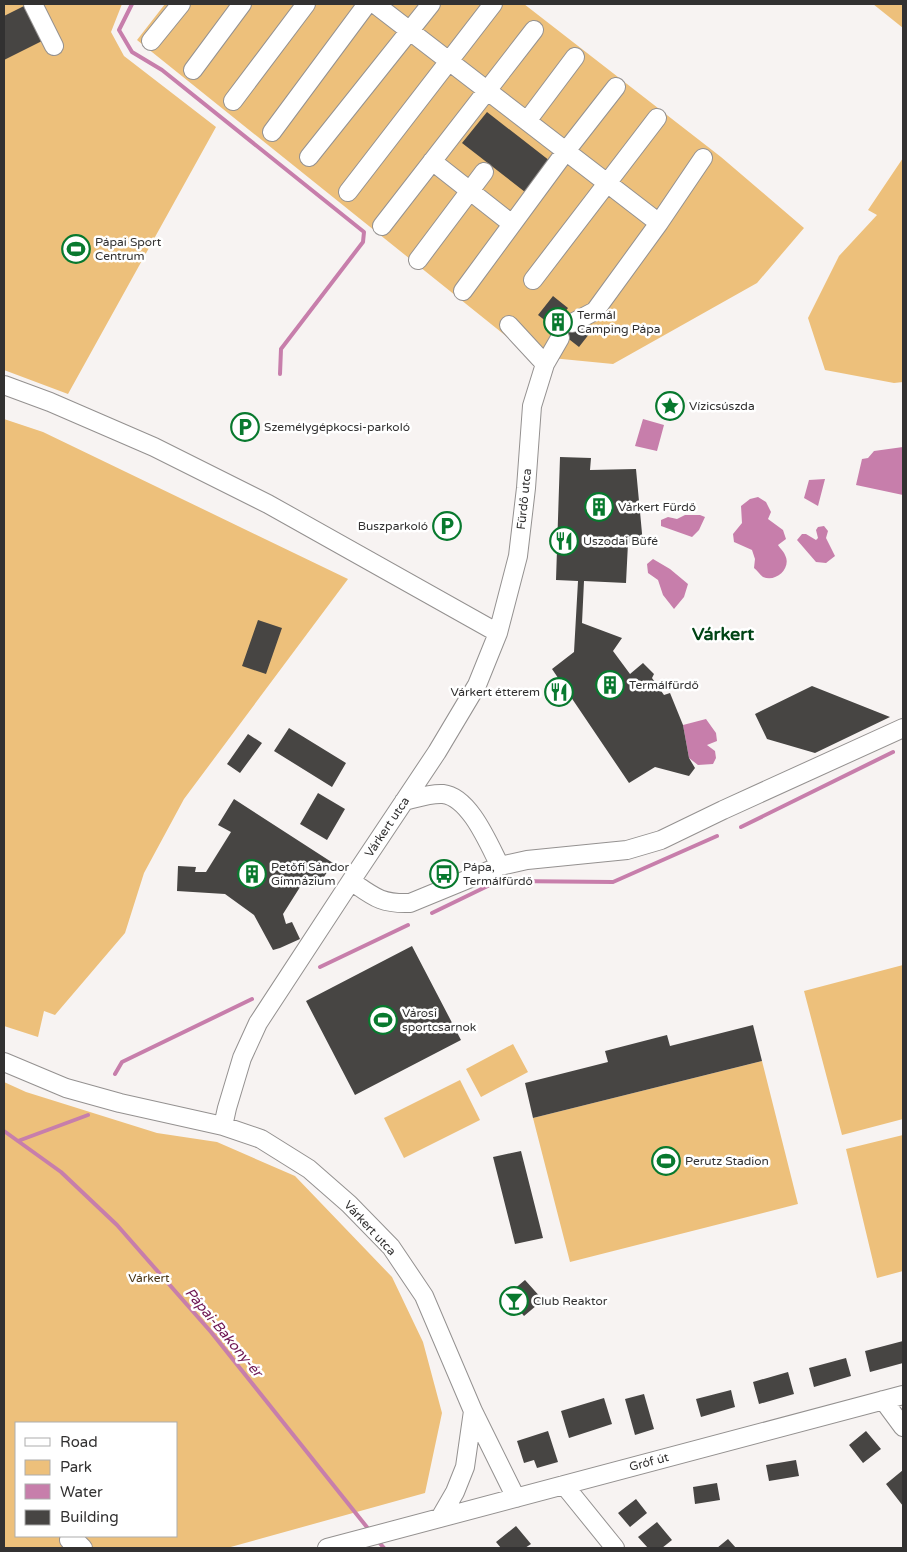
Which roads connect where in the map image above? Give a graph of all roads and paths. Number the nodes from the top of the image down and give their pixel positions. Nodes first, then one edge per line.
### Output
1 (32, 4) edge
2 (181, 4) edge
3 (242, 4) edge
4 (306, 4) edge
5 (367, 4) edge
6 (375, 4) edge
7 (431, 4) edge
8 (493, 4) edge
9 (410, 30) junction
10 (534, 30) dead end
11 (151, 41) dead end
12 (54, 46) dead end
13 (575, 57) dead end
14 (450, 61) junction
15 (193, 70) dead end
16 (616, 87) dead end
17 (488, 90) junction
18 (233, 101) dead end
19 (656, 118) dead end
20 (527, 121) junction
21 (272, 132) dead end
22 (566, 151) junction
23 (310, 157) dead end
24 (703, 158) dead end
25 (432, 161) junction
26 (484, 172) dead end
27 (607, 183) junction
28 (469, 191) junction
29 (348, 192) dead end
30 (659, 223) junction
31 (512, 224) junction
32 (382, 226) dead end
33 (418, 260) dead end
34 (533, 280) dead end
35 (463, 291) dead end
36 (572, 323) dead end
37 (509, 325) dead end
38 (560, 338) dead end
39 (545, 364) junction
40 (4, 384) edge
41 (498, 633) junction
42 (903, 728) edge
43 (404, 801) junction
44 (500, 866) junction
45 (351, 880) junction
46 (4, 1062) edge
47 (223, 1126) junction
48 (903, 1395) edge
49 (883, 1400) junction
50 (473, 1411) junction
51 (903, 1427) edge
52 (564, 1485) junction
53 (516, 1498) junction
54 (440, 1518) junction
55 (327, 1548) edge
56 (615, 1548) edge

1 - 12 street
2 - 11 street
3 - 15 street
4 - 18 street
5 - 21 street
6 - 9 street
7 - 9 street
8 - 14 street
9 - 14 street
9 - 23 street
10 - 17 street
13 - 20 street
14 - 17 street
14 - 29 street
16 - 22 street
17 - 20 street
17 - 25 street
19 - 27 street
20 - 22 street
22 - 27 street
22 - 31 street
24 - 30 street
25 - 28 street
25 - 32 street
26 - 28 street
27 - 30 street
27 - 34 street
28 - 31 street
28 - 33 street
30 - 36 street
31 - 35 street
37 - 39 street
38 - 39 street, Fürdő utca
39 - 41 street, Fürdő utca
40 - 41 street
41 - 43 street, Várkert utca
42 - 44 street
43 - 44 street
43 - 45 street, Várkert utca
44 - 45 street
45 - 47 street, Várkert utca
46 - 47 street, Várkert utca
47 - 50 street, Várkert utca
48 - 49 street, Gróf út
49 - 51 street
49 - 52 street, Gróf út
50 - 53 street, Várkert utca
50 - 54 street
52 - 53 street, Gróf út
52 - 56 street
53 - 54 street, Gróf út
54 - 55 street, Gróf út

